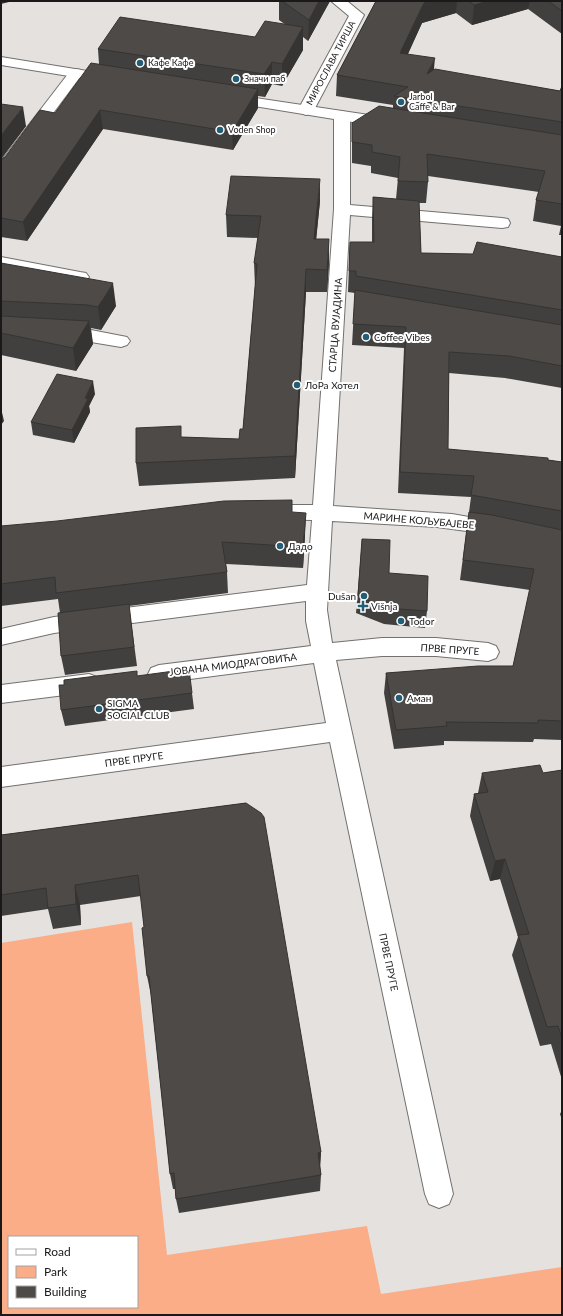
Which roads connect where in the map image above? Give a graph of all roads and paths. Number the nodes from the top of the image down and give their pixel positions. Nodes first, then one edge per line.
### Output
1 (338, 1) edge
2 (372, 10) edge
3 (357, 14) junction
4 (1, 61) edge
5 (76, 73) junction
6 (123, 81) edge
7 (216, 95) edge
8 (306, 110) junction
9 (342, 116) junction
10 (405, 126) edge
11 (1, 172) edge
12 (342, 209) junction
13 (502, 223) dead end
14 (1, 262) edge
15 (80, 277) edge
16 (1, 331) edge
17 (121, 341) dead end
18 (245, 512) edge
19 (322, 513) junction
20 (511, 532) edge
21 (317, 592) junction
22 (1, 637) edge
23 (488, 652) dead end
24 (323, 653) junction
25 (142, 676) edge
26 (111, 680) edge
27 (1, 694) edge
28 (339, 731) junction
29 (1, 777) edge
30 (439, 1194) dead end

1 - 3 street, МИРОСЛАВА ТИРША
2 - 3 street
3 - 8 street, МИРОСЛАВА ТИРША
4 - 5 street
5 - 6 street
5 - 11 street
7 - 8 street
8 - 9 street
9 - 10 street
9 - 12 street, СТАРЦА ВУЈАДИНА
12 - 13 street
12 - 19 street, СТАРЦА ВУЈАДИНА
14 - 15 street
16 - 17 street
18 - 19 street, МАРИНЕ КОЉУБАЈЕВЕ
19 - 20 street, МАРИНЕ КОЉУБАЈЕВЕ
19 - 21 street, СТАРЦА ВУЈАДИНА
21 - 22 street
21 - 24 street, СТАРЦА ВУЈАДИНА
23 - 24 street, ПРВЕ ПРУГЕ
24 - 25 street, ЈОВАНА МИОДРАГОВИЋА
24 - 28 street, ПРВЕ ПРУГЕ
26 - 27 street
28 - 29 street, ПРВЕ ПРУГЕ
28 - 30 street, ПРВЕ ПРУГЕ

